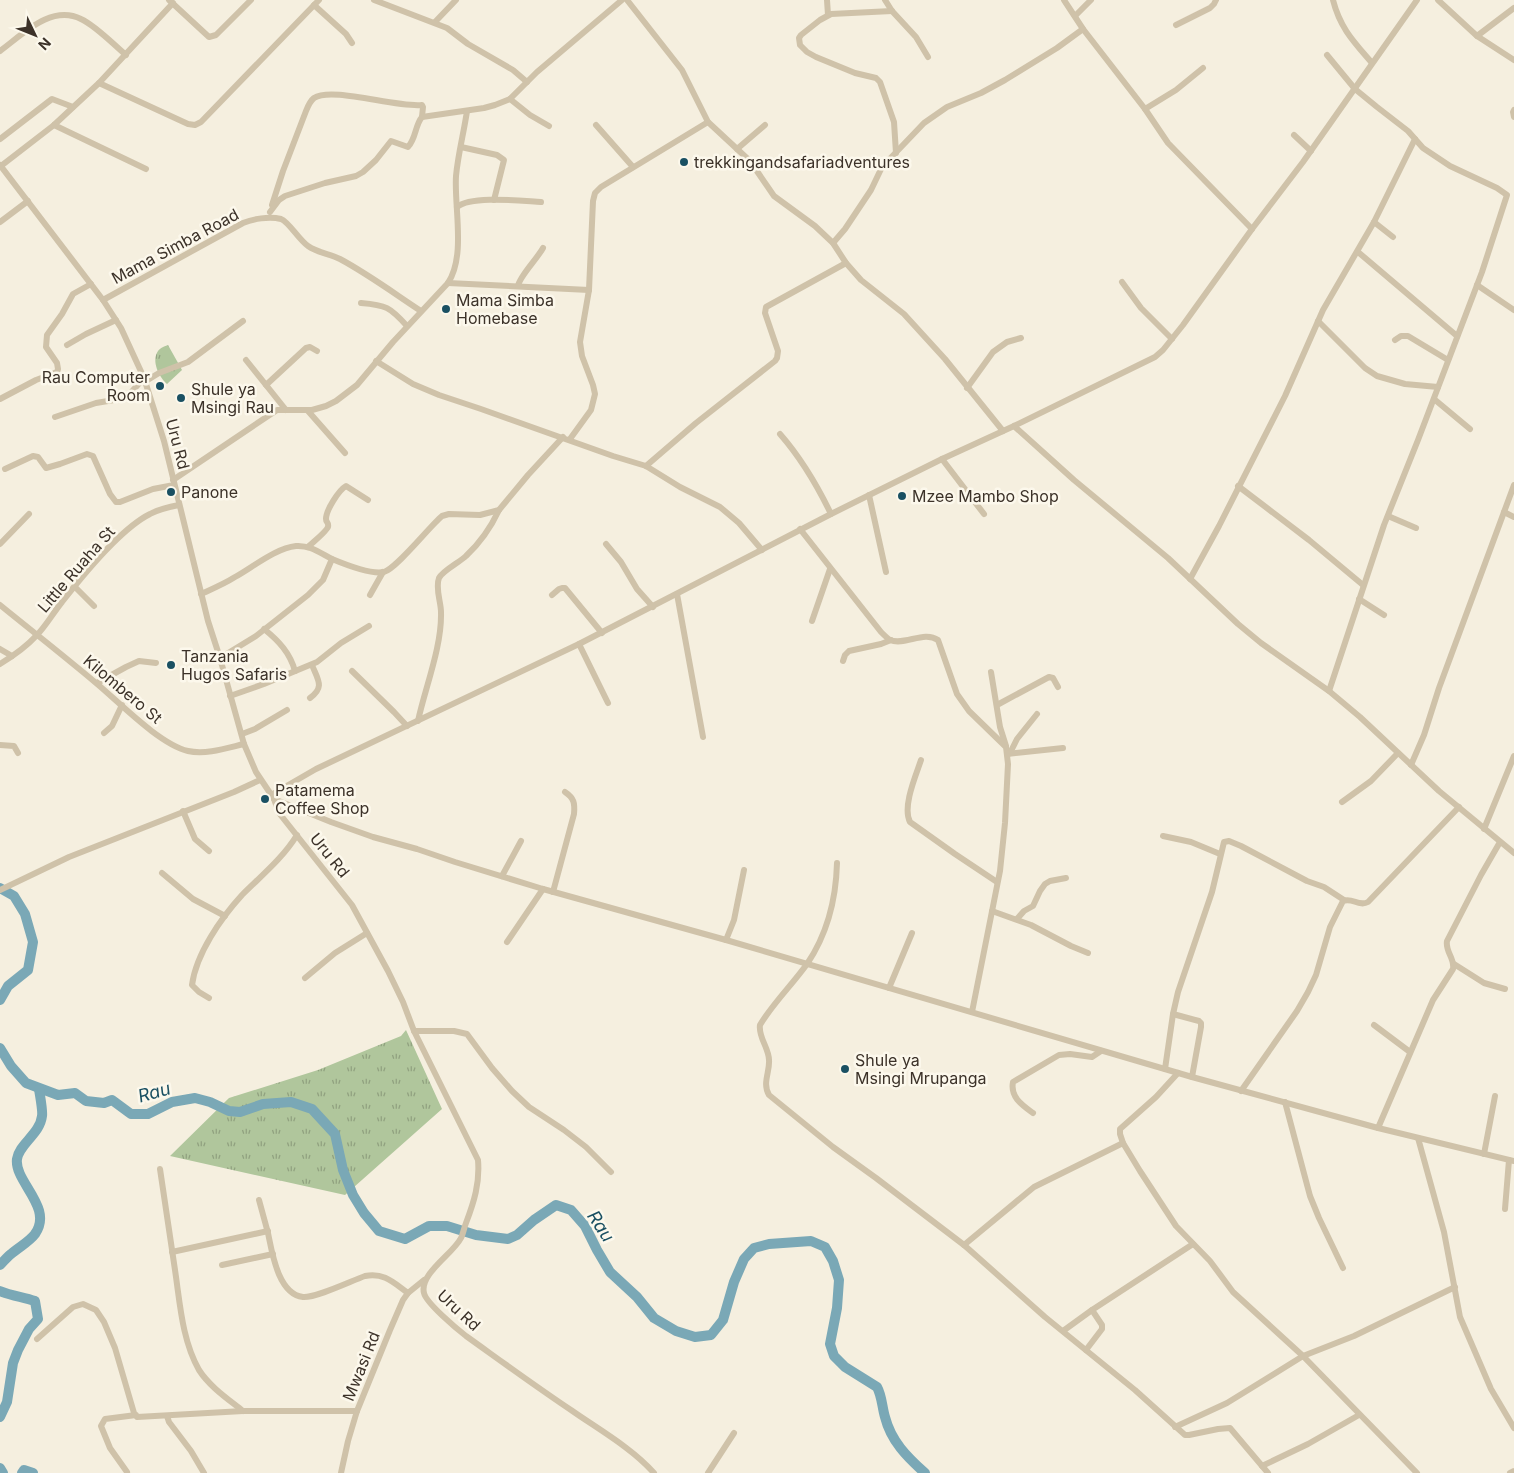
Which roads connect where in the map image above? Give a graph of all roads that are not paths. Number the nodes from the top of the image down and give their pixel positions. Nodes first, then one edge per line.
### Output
1 (374, 0) edge
2 (456, 0) edge
3 (622, 0) edge
4 (627, 0) edge
5 (826, 0) edge
6 (885, 0) edge
7 (1064, 0) edge
8 (1091, 0) edge
9 (1216, 0) edge
10 (1333, 0) edge
11 (1418, 0) edge
12 (1438, 0) edge
13 (249, 1) edge
14 (171, 2) edge
15 (317, 2) edge
16 (1514, 8) edge
17 (892, 11) junction
18 (828, 15) junction
19 (1075, 16) junction
20 (435, 22) junction
21 (1176, 26) dead end
22 (1084, 29) junction
23 (1477, 36) junction
24 (352, 43) dead end
25 (0, 51) edge
26 (126, 55) junction
27 (1327, 55) dead end
28 (928, 57) dead end
29 (1514, 60) edge
30 (1372, 63) junction
31 (1203, 68) dead end
32 (99, 82) junction
33 (527, 82) junction
34 (1356, 89) junction
35 (510, 99) junction
36 (73, 107) junction
37 (1145, 109) junction
38 (1514, 110) edge
39 (468, 111) junction
40 (422, 117) junction
41 (1514, 117) edge
42 (708, 122) junction
43 (54, 124) junction
44 (596, 125) dead end
45 (765, 125) dead end
46 (549, 126) dead end
47 (1294, 136) dead end
48 (0, 139) edge
49 (1415, 139) junction
50 (461, 147) junction
51 (737, 149) junction
52 (1311, 151) junction
53 (896, 153) junction
54 (1, 166) edge
55 (633, 167) junction
56 (146, 169) dead end
57 (28, 200) junction
58 (494, 200) junction
59 (541, 202) dead end
60 (457, 207) junction
61 (268, 215) junction
62 (0, 222) edge
63 (1374, 222) junction
64 (1252, 229) junction
65 (1392, 237) dead end
66 (833, 242) junction
67 (543, 248) dead end
68 (1358, 252) junction
69 (846, 263) junction
70 (1122, 282) dead end
71 (448, 283) junction
72 (91, 284) junction
73 (1477, 285) junction
74 (518, 286) junction
75 (589, 290) junction
76 (103, 300) junction
77 (361, 303) dead end
78 (1514, 310) edge
79 (421, 312) junction
80 (116, 320) junction
81 (243, 321) dead end
82 (1318, 321) junction
83 (407, 326) junction
84 (1457, 336) junction
85 (1021, 338) dead end
86 (1172, 339) junction
87 (1395, 340) dead end
88 (67, 345) dead end
89 (317, 351) dead end
90 (246, 360) dead end
91 (1448, 360) junction
92 (376, 362) junction
93 (145, 380) junction
94 (266, 385) junction
95 (1438, 387) junction
96 (967, 388) junction
97 (0, 389) edge
98 (2, 398) edge
99 (1434, 399) junction
100 (286, 410) junction
101 (308, 410) junction
102 (55, 417) dead end
103 (1014, 426) junction
104 (1470, 429) dead end
105 (1003, 431) junction
106 (780, 434) dead end
107 (566, 438) junction
108 (345, 453) dead end
109 (942, 459) junction
110 (646, 466) junction
111 (5, 469) dead end
112 (174, 482) junction
113 (1514, 485) edge
114 (1238, 486) junction
115 (869, 495) junction
116 (368, 500) dead end
117 (179, 505) junction
118 (499, 510) junction
119 (1504, 512) junction
120 (29, 514) dead end
121 (831, 514) junction
122 (984, 514) dead end
123 (1388, 516) junction
124 (1514, 517) edge
125 (1416, 528) dead end
126 (800, 529) junction
127 (0, 544) edge
128 (606, 544) dead end
129 (308, 547) junction
130 (762, 550) junction
131 (332, 559) junction
132 (830, 569) junction
133 (383, 572) junction
134 (886, 572) dead end
135 (1190, 579) junction
136 (1363, 586) junction
137 (75, 587) junction
138 (201, 594) junction
139 (677, 594) junction
140 (370, 595) dead end
141 (552, 595) dead end
142 (1359, 599) junction
143 (0, 605) edge
144 (94, 606) dead end
145 (653, 607) junction
146 (1384, 615) dead end
147 (812, 621) dead end
148 (369, 626) dead end
149 (264, 629) junction
150 (602, 633) junction
151 (37, 635) junction
152 (891, 640) junction
153 (579, 644) junction
154 (0, 649) edge
155 (12, 656) junction
156 (220, 658) junction
157 (843, 661) dead end
158 (156, 663) dead end
159 (0, 664) edge
160 (312, 665) junction
161 (296, 671) junction
162 (352, 671) dead end
163 (991, 672) dead end
164 (97, 683) junction
165 (1058, 687) dead end
166 (1329, 691) junction
167 (230, 696) junction
168 (310, 698) dead end
169 (608, 703) dead end
170 (997, 704) junction
171 (122, 705) junction
172 (287, 710) dead end
173 (1037, 714) dead end
174 (418, 721) junction
175 (407, 726) junction
176 (104, 733) dead end
177 (242, 734) junction
178 (703, 737) dead end
179 (244, 744) junction
180 (0, 745) edge
181 (1063, 748) dead end
182 (1008, 751) junction
183 (18, 753) dead end
184 (1398, 753) junction
185 (1514, 756) edge
186 (920, 760) dead end
187 (1412, 765) junction
188 (260, 780) junction
189 (565, 792) dead end
190 (272, 797) junction
191 (1342, 802) dead end
192 (1459, 807) junction
193 (183, 811) junction
194 (1484, 829) junction
195 (297, 835) junction
196 (1163, 836) dead end
197 (521, 841) dead end
198 (1500, 842) junction
199 (209, 851) dead end
200 (1514, 853) edge
201 (1220, 854) junction
202 (837, 863) dead end
203 (744, 870) dead end
204 (162, 873) dead end
205 (502, 876) junction
206 (1066, 878) dead end
207 (997, 882) junction
208 (0, 890) edge
209 (544, 890) junction
210 (553, 892) junction
211 (1344, 900) junction
212 (992, 911) junction
213 (225, 916) junction
214 (1017, 919) junction
215 (367, 933) junction
216 (912, 933) dead end
217 (726, 940) junction
218 (507, 942) dead end
219 (1088, 953) dead end
220 (806, 964) junction
221 (1454, 964) junction
222 (305, 978) dead end
223 (890, 988) junction
224 (1505, 989) dead end
225 (208, 998) dead end
226 (972, 1012) junction
227 (1173, 1014) junction
228 (1374, 1025) dead end
229 (414, 1031) junction
230 (1102, 1051) junction
231 (1410, 1052) junction
232 (1165, 1069) junction
233 (1178, 1073) junction
234 (1192, 1077) junction
235 (1241, 1091) junction
236 (1495, 1096) dead end
237 (1285, 1102) junction
238 (1033, 1113) dead end
239 (1378, 1128) junction
240 (1418, 1138) junction
241 (1124, 1143) junction
242 (1484, 1154) junction
243 (1512, 1161) edge
244 (160, 1169) dead end
245 (611, 1172) dead end
246 (260, 1200) dead end
247 (1505, 1209) dead end
248 (268, 1231) junction
249 (1193, 1244) junction
250 (964, 1246) junction
251 (172, 1252) junction
252 (273, 1254) junction
253 (222, 1265) dead end
254 (1343, 1268) dead end
255 (425, 1279) junction
256 (1455, 1287) junction
257 (408, 1294) junction
258 (1092, 1310) junction
259 (1063, 1331) junction
260 (37, 1339) dead end
261 (1086, 1350) junction
262 (1303, 1356) junction
263 (243, 1411) junction
264 (357, 1412) junction
265 (136, 1415) junction
266 (1359, 1415) junction
267 (167, 1416) junction
268 (1176, 1427) junction
269 (1514, 1428) edge
270 (734, 1432) dead end
271 (1262, 1466) junction
272 (1514, 1471) edge
273 (127, 1472) dead end
274 (204, 1473) edge
275 (341, 1473) edge
276 (654, 1473) edge
277 (708, 1473) edge
278 (1268, 1473) edge
279 (1417, 1473) edge
280 (1510, 1473) edge

1 - 20 street
2 - 20 street
3 - 33 street
4 - 42 street
5 - 18 street
6 - 17 street
7 - 19 street
8 - 19 street
9 - 21 street
10 - 30 street
11 - 30 street
12 - 23 street
13 - 14 street
14 - 26 street
15 - 24 street
15 - 32 street
16 - 23 street
17 - 18 street
17 - 28 street
18 - 53 street
19 - 22 street
20 - 33 street
22 - 37 street
22 - 53 street
23 - 29 street
25 - 26 street
26 - 32 street
27 - 34 street
30 - 34 street
31 - 37 street
32 - 36 street
33 - 35 street
34 - 49 street
34 - 52 street
35 - 39 street
35 - 46 street
36 - 43 street
36 - 48 street
37 - 64 street
38 - 41 street
39 - 40 street
39 - 50 street
40 - 61 street
40 - 61 street
42 - 51 street
42 - 55 street
43 - 54 street
43 - 56 street
44 - 55 street
45 - 51 street
47 - 52 street
49 - 63 street
49 - 73 street
50 - 58 street
50 - 60 street
51 - 66 street
52 - 64 street
53 - 66 street
54 - 57 street, Uru Rd
55 - 75 street
57 - 62 street
57 - 72 street, Uru Rd
58 - 59 street
58 - 60 street
60 - 71 street
61 - 76 street, Mama Simba Road
61 - 79 street
63 - 65 street
63 - 68 street
64 - 86 street
66 - 69 street
67 - 74 street
68 - 82 street
68 - 84 street
69 - 96 street
69 - 110 street
70 - 86 street
71 - 74 street
71 - 79 street
72 - 76 street, Uru Rd
72 - 98 street
73 - 78 street
73 - 84 street
74 - 75 street
75 - 107 street
76 - 80 street, Uru Rd
77 - 83 street
79 - 83 street
80 - 88 street
80 - 93 street, Uru Rd
81 - 93 street
82 - 95 street
82 - 114 street
83 - 92 street
84 - 91 street
85 - 96 street
86 - 103 street
87 - 91 street
89 - 94 street
90 - 94 street
91 - 95 street
92 - 101 street
92 - 107 street
93 - 102 street
93 - 112 street, Uru Rd
94 - 100 street
95 - 99 street
96 - 105 street
97 - 98 street
99 - 104 street
99 - 123 street
100 - 101 street
100 - 112 street
101 - 108 street
103 - 105 street
103 - 135 street
105 - 109 street
106 - 121 street
107 - 110 street
107 - 118 street
109 - 115 street
109 - 122 street
110 - 130 street
111 - 112 street
112 - 117 street, Uru Rd
113 - 119 street
114 - 135 street
114 - 136 street
115 - 121 street
115 - 134 street
116 - 129 street
117 - 137 street, Little Ruaha St
117 - 138 street, Uru Rd
118 - 133 street
118 - 174 street
119 - 124 street
119 - 187 street
120 - 127 street
121 - 126 street
123 - 125 street
123 - 136 street
126 - 130 street
126 - 132 street
128 - 145 street
129 - 131 street
129 - 138 street
130 - 139 street
131 - 133 street
131 - 149 street
132 - 147 street
132 - 152 street
133 - 140 street
135 - 166 street
136 - 142 street
137 - 144 street
137 - 151 street, Little Ruaha St
138 - 156 street, Uru Rd
139 - 145 street
139 - 178 street
141 - 150 street
142 - 146 street
142 - 166 street
143 - 151 street, Kilombero St
145 - 150 street
148 - 160 street
149 - 156 street
149 - 161 street
150 - 153 street
151 - 155 street, Little Ruaha St
151 - 164 street, Kilombero St
152 - 157 street
152 - 182 street
153 - 169 street
153 - 174 street
154 - 155 street
155 - 159 street, Little Ruaha St
156 - 167 street, Uru Rd
158 - 164 street
160 - 161 street
160 - 168 street
161 - 167 street
162 - 175 street
163 - 170 street
164 - 171 street, Kilombero St
165 - 170 street
166 - 184 street
167 - 177 street, Uru Rd
170 - 182 street
171 - 176 street
171 - 179 street, Kilombero St
172 - 177 street
173 - 182 street
174 - 175 street
175 - 190 street
177 - 179 street, Uru Rd
179 - 188 street, Uru Rd
180 - 183 street
181 - 182 street
182 - 207 street
184 - 187 street
184 - 191 street
185 - 194 street
186 - 207 street
187 - 192 street
188 - 190 street, Uru Rd
188 - 193 street
189 - 210 street
190 - 195 street, Uru Rd
190 - 205 street
192 - 194 street
192 - 211 street
193 - 199 street
193 - 208 street
194 - 198 street
195 - 213 street
195 - 215 street, Uru Rd
196 - 201 street
197 - 205 street
198 - 200 street
198 - 221 street
201 - 211 street
201 - 227 street
202 - 220 street
203 - 217 street
204 - 213 street
205 - 209 street
206 - 214 street
207 - 212 street
209 - 210 street
209 - 218 street
210 - 217 street
211 - 235 street
212 - 214 street
212 - 226 street
213 - 225 street
214 - 219 street
215 - 222 street
215 - 229 street, Uru Rd
216 - 223 street
217 - 220 street
220 - 223 street
220 - 250 street
221 - 224 street
221 - 231 street
223 - 226 street
226 - 230 street
227 - 232 street
227 - 234 street
228 - 231 street
229 - 245 street
229 - 255 street, Uru Rd
230 - 232 street
230 - 238 street
231 - 239 street
232 - 233 street
233 - 234 street
233 - 241 street
234 - 235 street
235 - 237 street
236 - 242 street
237 - 239 street
237 - 254 street
239 - 240 street
240 - 242 street
240 - 256 street
241 - 249 street
241 - 250 street
242 - 243 street
243 - 247 street
244 - 251 street
246 - 248 street
248 - 251 street
248 - 252 street
249 - 258 street
249 - 262 street
250 - 259 street
251 - 263 street
252 - 253 street
252 - 257 street
255 - 257 street, Mwasi Rd
255 - 276 street, Uru Rd
256 - 262 street
256 - 269 street
257 - 264 street, Mwasi Rd
258 - 259 street
258 - 261 street
259 - 261 street
260 - 265 street
261 - 268 street
262 - 266 street
262 - 268 street
263 - 264 street
263 - 267 street
264 - 275 street, Mwasi Rd
265 - 267 street
265 - 273 street
266 - 271 street
266 - 279 street
267 - 274 street
268 - 271 street
270 - 277 street
271 - 278 street
272 - 280 street

